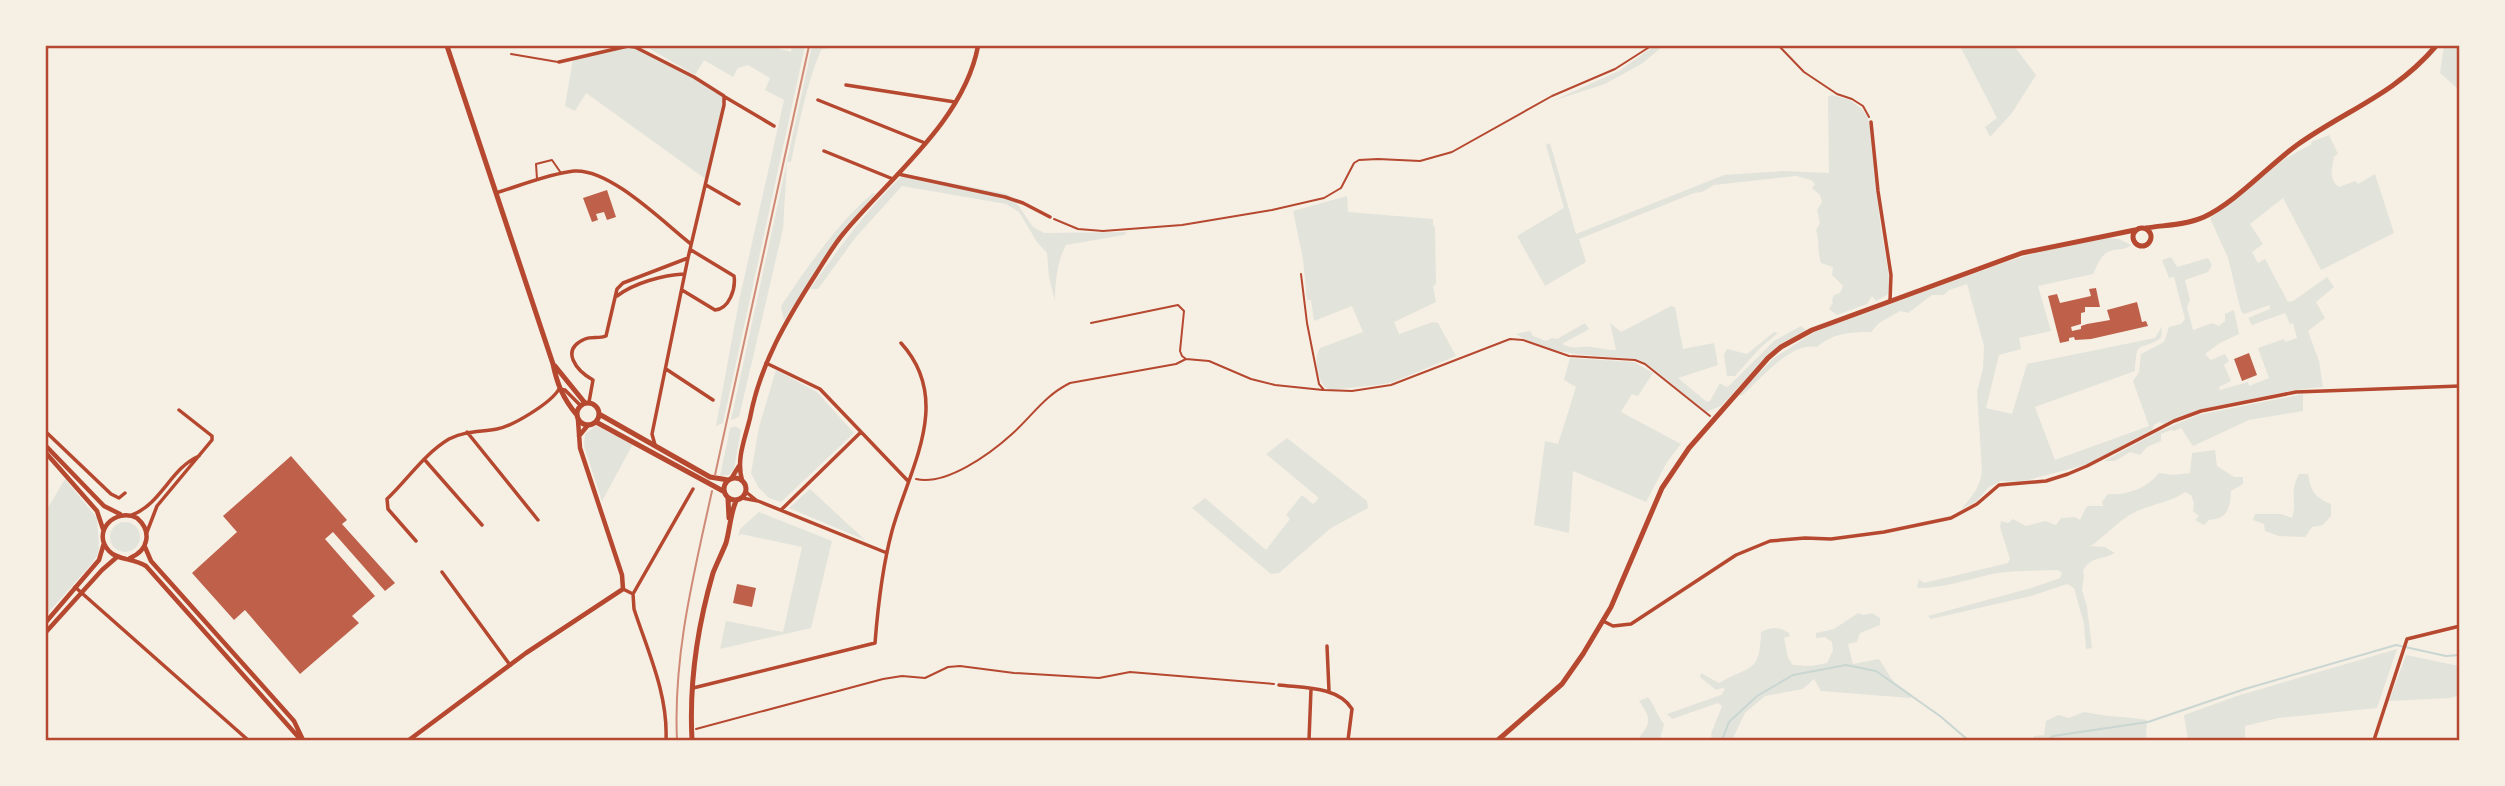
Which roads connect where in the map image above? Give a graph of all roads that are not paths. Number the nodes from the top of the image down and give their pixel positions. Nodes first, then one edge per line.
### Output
1 (447, 46) edge
2 (978, 46) edge
3 (2436, 46) edge
4 (511, 54) dead end
5 (559, 62) joint
6 (846, 85) dead end
7 (724, 96) junction
8 (818, 100) dead end
9 (955, 102) junction
10 (1871, 122) road end
11 (774, 126) dead end
12 (925, 143) junction
13 (824, 151) dead end
14 (561, 174) junction
15 (896, 177) junction
16 (537, 180) junction
17 (706, 186) junction
18 (496, 193) junction
19 (739, 204) dead end
20 (1050, 217) road end
21 (2170, 224) junction
22 (2146, 228) junction
23 (2135, 230) junction
24 (2109, 236) junction
25 (2151, 238) junction
26 (2134, 241) junction
27 (691, 247) junction
28 (688, 258) junction
29 (684, 274) junction
30 (682, 290) junction
31 (615, 297) junction
32 (1890, 302) junction
33 (901, 343) dead end
34 (766, 363) junction
35 (553, 364) junction
36 (666, 369) junction
37 (2459, 386) edge
38 (559, 389) junction
39 (713, 400) dead end
40 (585, 403) junction
41 (178, 410) dead end
42 (599, 414) junction
43 (577, 417) junction
44 (596, 422) junction
45 (588, 425) junction
46 (46, 432) edge
47 (467, 432) junction
48 (861, 432) junction
49 (652, 434) junction
50 (638, 436) junction
51 (578, 437) junction
52 (46, 446) edge
53 (656, 446) junction
54 (46, 453) edge
55 (201, 455) junction
56 (424, 459) junction
57 (739, 465) junction
58 (909, 479) junction
59 (729, 480) junction
60 (742, 480) junction
61 (693, 489) dead end
62 (723, 491) junction
63 (746, 492) junction
64 (125, 493) dead end
65 (728, 499) junction
66 (739, 500) junction
67 (758, 501) junction
68 (781, 510) junction
69 (121, 514) junction
70 (132, 515) junction
71 (538, 520) dead end
72 (729, 521) junction
73 (482, 525) dead end
74 (147, 532) junction
75 (103, 533) junction
76 (416, 541) dead end
77 (104, 542) junction
78 (145, 545) junction
79 (887, 553) junction
80 (117, 557) junction
81 (130, 558) junction
82 (442, 572) dead end
83 (75, 587) junction
84 (623, 589) junction
85 (82, 593) junction
86 (633, 594) junction
87 (1603, 621) junction
88 (46, 622) edge
89 (2459, 626) edge
90 (46, 632) edge
91 (1327, 646) dead end
92 (510, 665) junction
93 (1279, 685) road end
94 (691, 688) junction
95 (1311, 689) junction
96 (1329, 691) junction
97 (248, 740) edge
98 (302, 740) edge
99 (410, 740) edge
100 (666, 740) edge
101 (692, 740) edge
102 (1308, 740) edge
103 (1348, 740) edge
104 (1498, 740) edge
105 (2374, 740) edge

1 - 18 main road
2 - 9 street
3 - 21 main road
4 - 5 lane
5 - 7 street
6 - 9 street
7 - 11 street
7 - 17 street
8 - 12 street
9 - 12 street
10 - 32 street
12 - 15 street
13 - 15 street
14 - 16 street
14 - 16 lane
14 - 27 street
15 - 20 street
15 - 34 street
16 - 18 street
17 - 19 street
17 - 27 street
18 - 35 main road
21 - 22 main road
21 - 25 main road
22 - 23 main road
22 - 25 main road
23 - 24 main road
23 - 26 main road
24 - 26 main road
24 - 32 main road
25 - 26 main road
27 - 28 street
27 - 30 street
28 - 29 street
28 - 31 street
29 - 30 street
29 - 31 street
30 - 36 street
31 - 40 street
32 - 87 main road
33 - 58 street
34 - 48 street
34 - 57 street
35 - 38 main road
35 - 40 main road
36 - 39 street
36 - 49 street
37 - 87 street
38 - 40 street
38 - 43 main road
38 - 47 street
40 - 42 main road
40 - 43 main road
41 - 55 street
42 - 44 main road
42 - 50 main road
43 - 45 main road
43 - 51 street
44 - 45 main road
44 - 62 main road
45 - 51 street
46 - 64 street
47 - 56 street
47 - 71 street
48 - 58 street
48 - 68 street
49 - 50 street
49 - 53 street
50 - 53 main road
51 - 84 street
52 - 69 street
53 - 59 main road
54 - 75 street
55 - 70 street
55 - 74 street
56 - 73 street
56 - 76 street
57 - 59 street
57 - 60 street
58 - 79 street
59 - 60 main road
59 - 62 main road
60 - 63 main road
61 - 86 street
62 - 65 main road
63 - 66 main road
63 - 67 street
65 - 66 main road
65 - 72 main road
66 - 67 street
66 - 72 main road
67 - 68 street
68 - 79 street
69 - 70 street
69 - 75 street
70 - 74 street
72 - 94 main road
74 - 78 street
75 - 77 street
77 - 80 street
77 - 83 street
78 - 81 street
78 - 98 street
79 - 94 street
80 - 81 street
80 - 85 street
81 - 98 street
82 - 92 street
83 - 85 street
83 - 88 street
84 - 86 street
84 - 92 street
85 - 90 street
85 - 97 street
86 - 100 street
87 - 104 main road
89 - 105 street
91 - 96 street
92 - 99 street
93 - 95 street
94 - 101 main road
95 - 96 street
95 - 102 street
96 - 103 street

